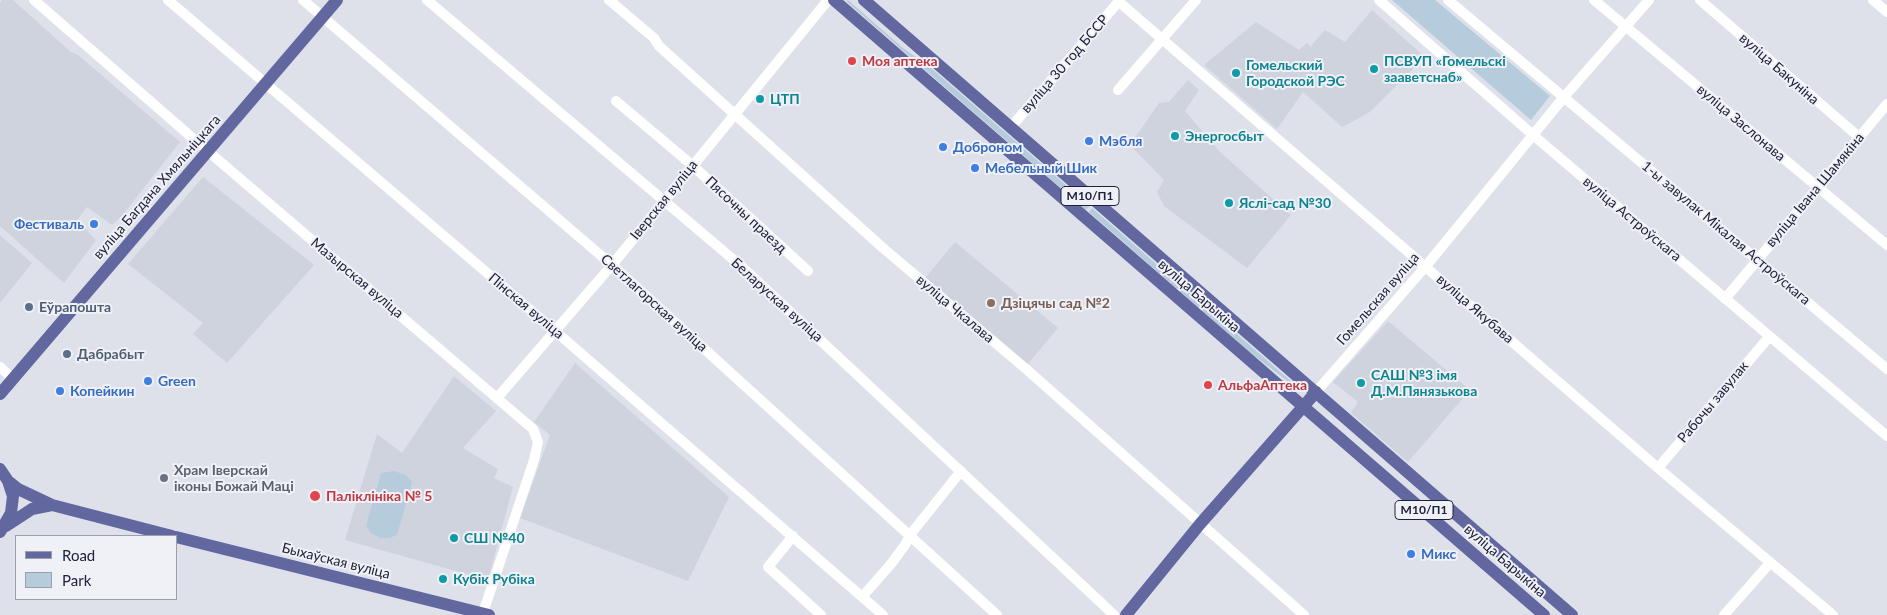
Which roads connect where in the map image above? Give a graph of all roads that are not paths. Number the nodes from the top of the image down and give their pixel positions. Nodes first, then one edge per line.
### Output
1 (34, 0) edge
2 (168, 0) edge
3 (302, 0) edge
4 (338, 0) edge
5 (427, 0) edge
6 (609, 0) edge
7 (828, 0) edge
8 (834, 0) edge
9 (864, 0) edge
10 (1196, 0) edge
11 (1379, 0) edge
12 (1448, 0) edge
13 (1594, 0) edge
14 (1650, 0) edge
15 (1700, 0) edge
16 (1873, 0) edge
17 (1119, 1) edge
18 (1887, 12) edge
19 (323, 17) junction
20 (1627, 26) junction
21 (1162, 38) junction
22 (265, 84) junction
23 (1118, 90) dead end
24 (1564, 97) junction
25 (616, 101) dead end
26 (1887, 104) edge
27 (735, 114) junction
28 (1011, 127) junction
29 (1533, 135) junction
30 (1859, 137) junction
31 (208, 151) junction
32 (692, 165) junction
33 (1818, 188) junction
34 (662, 201) junction
35 (1887, 245) edge
36 (1758, 259) junction
37 (612, 264) junction
38 (1426, 266) junction
39 (808, 271) dead end
40 (1725, 299) junction
41 (555, 331) junction
42 (1768, 336) junction
43 (0, 367) edge
44 (1887, 369) edge
45 (13, 378) junction
46 (1316, 392) junction
47 (0, 394) edge
48 (497, 398) junction
49 (1303, 406) junction
50 (1887, 436) edge
51 (1658, 468) junction
52 (0, 469) edge
53 (961, 471) junction
54 (8, 481) junction
55 (52, 505) junction
56 (1200, 524) junction
57 (2, 530) edge
58 (168, 535) edge
59 (910, 535) junction
60 (793, 536) junction
61 (178, 537) edge
62 (1770, 563) junction
63 (862, 597) junction
64 (486, 614) edge
65 (821, 615) edge
66 (883, 615) edge
67 (997, 615) edge
68 (1114, 615) edge
69 (1126, 615) edge
70 (1304, 615) edge
71 (1544, 615) edge
72 (1572, 615) edge
73 (1724, 615) edge
74 (1833, 615) edge

1 - 31 street, Мазырская вуліца
2 - 22 street, Пінская вуліца
3 - 19 street, Светлагорская вуліца
4 - 19 main road, вуліца Багдана Хмяльніцкага
5 - 34 street, Беларуская вуліца
6 - 27 street, вуліца Чкалава
7 - 27 street, Іверская вуліца
8 - 49 main road, вуліца Барыкіна / М10/П1
9 - 28 main road, вуліца Барыкіна / М10/П1
10 - 21 street
11 - 29 street, вуліца Астроўскага
12 - 24 street
13 - 20 street, вуліца Заслонава
14 - 20 street, Гомельская вуліца
15 - 30 street, вуліца Бакуніна
16 - 18 street
17 - 21 street, вуліца Якубава
17 - 28 street, вуліца 30 год БССР
19 - 22 main road, вуліца Багдана Хмяльніцкага
19 - 37 street, Светлагорская вуліца
20 - 24 street, Гомельская вуліца
20 - 33 street, вуліца Заслонава
21 - 23 street
21 - 38 street, вуліца Якубава
22 - 31 main road, вуліца Багдана Хмяльніцкага
22 - 41 street, Пінская вуліца
24 - 29 street, Гомельская вуліца
24 - 36 street, 1-ы завулак Мікалая Астроўскага
25 - 32 street, Пясочны праезд
26 - 30 street, вуліца Івана Шамякіна
27 - 32 street, Іверская вуліца
27 - 56 street, вуліца Чкалава
28 - 46 main road, вуліца Барыкіна / М10/П1
29 - 38 street, Гомельская вуліца
29 - 40 street, вуліца Астроўскага
30 - 33 street, вуліца Івана Шамякіна
31 - 45 main road, вуліца Багдана Хмяльніцкага
31 - 48 street, Мазырская вуліца
32 - 34 street, Іверская вуліца
32 - 39 street, Пясочны праезд
33 - 35 street, вуліца Заслонава
33 - 36 street, вуліца Івана Шамякіна
34 - 37 street, Іверская вуліца
34 - 53 street, Беларуская вуліца
36 - 40 street, вуліца Івана Шамякіна
36 - 44 street, 1-ы завулак Мікалая Астроўскага
37 - 41 street, Іверская вуліца
37 - 59 street, Светлагорская вуліца
38 - 46 street, Гомельская вуліца
38 - 51 street, вуліца Якубава
40 - 42 street, вуліца Астроўскага
41 - 48 street, Іверская вуліца
41 - 60 street, Пінская вуліца
42 - 50 street, вуліца Астроўскага
42 - 51 street, Рабочы завулак
43 - 45 street
45 - 47 main road, вуліца Багдана Хмяльніцкага
46 - 49 main road, Гомельская вуліца
46 - 72 main road, вуліца Барыкіна / М10/П1
48 - 64 street, Мазырская вуліца
49 - 56 main road, Гомельская вуліца
49 - 71 main road, вуліца Барыкіна / М10/П1
51 - 62 street, вуліца Якубава
52 - 54 main road
53 - 59 street
53 - 68 street, Беларуская вуліца
54 - 55 main road
54 - 57 main road
55 - 57 main road
55 - 58 main road
56 - 69 main road, Гомельская вуліца
56 - 70 street, вуліца Чкалава
59 - 63 street
59 - 67 street, Светлагорская вуліца
60 - 63 street, Пінская вуліца
60 - 65 street
61 - 64 main road, Быхаўская вуліца
62 - 73 street
62 - 74 street, вуліца Якубава
63 - 66 street, Пінская вуліца

